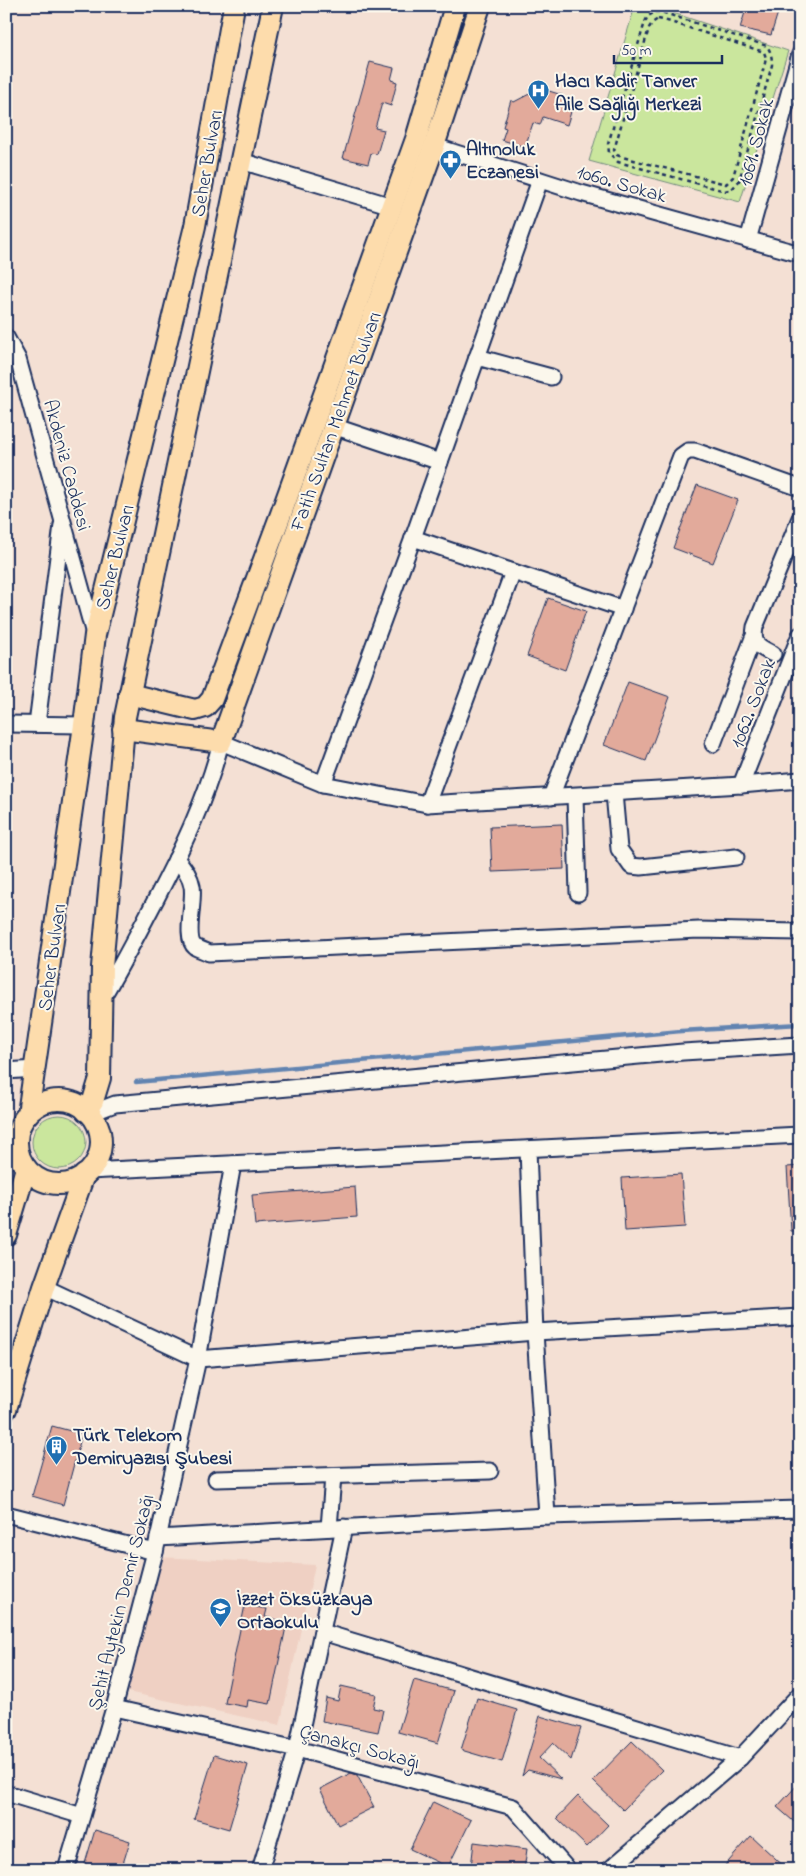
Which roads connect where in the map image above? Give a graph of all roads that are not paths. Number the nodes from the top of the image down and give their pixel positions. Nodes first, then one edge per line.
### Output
1 (234, 6) edge
2 (273, 6) edge
3 (455, 6) edge
4 (480, 6) edge
5 (800, 54) edge
6 (795, 94) edge
7 (434, 146) junction
8 (240, 161) junction
9 (540, 180) junction
10 (392, 206) junction
11 (748, 240) junction
12 (800, 254) edge
13 (6, 337) edge
14 (478, 357) junction
15 (551, 377) dead end
16 (333, 426) junction
17 (440, 462) junction
18 (800, 488) edge
19 (62, 518) junction
20 (800, 518) edge
21 (413, 538) junction
22 (513, 572) junction
23 (623, 609) junction
24 (95, 635) junction
25 (800, 635) edge
26 (753, 638) junction
27 (772, 654) dead end
28 (130, 694) junction
29 (6, 724) edge
30 (37, 724) junction
31 (84, 725) junction
32 (123, 728) junction
33 (221, 742) junction
34 (713, 744) dead end
35 (800, 780) edge
36 (323, 784) junction
37 (741, 785) junction
38 (614, 793) junction
39 (575, 796) junction
40 (551, 797) junction
41 (427, 804) junction
42 (736, 857) dead end
43 (176, 859) junction
44 (578, 893) dead end
45 (800, 932) edge
46 (102, 998) junction
47 (800, 1045) edge
48 (35, 1069) junction
49 (6, 1071) edge
50 (88, 1113) junction
51 (18, 1122) edge
52 (800, 1135) edge
53 (528, 1149) junction
54 (233, 1164) junction
55 (18, 1166) edge
56 (87, 1173) junction
57 (11, 1200) edge
58 (6, 1235) edge
59 (44, 1287) junction
60 (800, 1317) edge
61 (535, 1332) junction
62 (198, 1360) junction
63 (6, 1409) edge
64 (490, 1471) dead end
65 (333, 1476) junction
66 (216, 1479) dead end
67 (800, 1509) edge
68 (6, 1514) edge
69 (547, 1516) junction
70 (336, 1528) junction
71 (157, 1545) junction
72 (322, 1632) junction
73 (800, 1694) edge
74 (114, 1708) junction
75 (297, 1749) junction
76 (740, 1758) junction
77 (6, 1793) edge
78 (82, 1816) junction
79 (66, 1870) edge
80 (260, 1870) edge
81 (568, 1870) edge
82 (609, 1870) edge

1 - 24 main road, Seher Bulvarı
2 - 8 main road, Seher Bulvarı
3 - 10 main road, Fatih Sultan Mehmet Bulvarı
4 - 7 main road, Fatih Sultan Mehmet Bulvarı
5 - 6 street, 1061. Sokak
6 - 11 street, 1061. Sokak
7 - 9 street, 1060. Sokak
7 - 16 main road, Fatih Sultan Mehmet Bulvarı
8 - 10 street
8 - 28 main road, Seher Bulvarı
9 - 11 street, 1060. Sokak
9 - 14 street
10 - 28 main road, Fatih Sultan Mehmet Bulvarı
11 - 12 street, 1060. Sokak
13 - 19 street, Akdeniz Caddesi
14 - 15 street
14 - 17 street
16 - 17 street
16 - 33 main road, Fatih Sultan Mehmet Bulvarı
17 - 21 street
18 - 23 street
19 - 24 street, Akdeniz Caddesi
19 - 30 street
20 - 26 street
21 - 22 street
21 - 36 street
22 - 23 street
22 - 41 street
23 - 40 street
24 - 31 main road, Seher Bulvarı
25 - 37 street, 1062. Sokak
26 - 27 street
26 - 34 street
28 - 32 main road, Seher Bulvarı
29 - 30 street
30 - 31 street
31 - 48 main road, Seher Bulvarı
32 - 33 main road
32 - 46 main road, Seher Bulvarı
33 - 36 street
33 - 43 street
35 - 37 street
36 - 41 street
37 - 38 street
38 - 39 street
38 - 42 street
39 - 40 street
39 - 44 street
40 - 41 street
43 - 45 street
43 - 46 street
46 - 50 main road, Seher Bulvarı
47 - 50 street
48 - 49 street
48 - 51 main road, Seher Bulvarı
50 - 51 main road
50 - 56 main road
51 - 55 main road
52 - 53 street
53 - 54 street
53 - 61 street
54 - 56 street
54 - 62 street, Şehit Aytekin Demir Sokağı
55 - 56 main road
55 - 57 main road
56 - 59 main road
57 - 58 main road
59 - 62 street
59 - 63 main road
60 - 61 street
61 - 62 street
61 - 69 street
62 - 71 street, Şehit Aytekin Demir Sokağı
64 - 65 street
65 - 66 street
65 - 70 street
67 - 69 street
68 - 71 street
69 - 70 street
70 - 71 street
70 - 72 street
71 - 74 street, Şehit Aytekin Demir Sokağı
72 - 75 street
72 - 76 street
73 - 76 street
74 - 75 street, Çanakçı Sokağı
74 - 78 street, Şehit Aytekin Demir Sokağı
75 - 80 street
75 - 81 street, Çanakçı Sokağı
76 - 82 street
77 - 78 street
78 - 79 street, Şehit Aytekin Demir Sokağı

